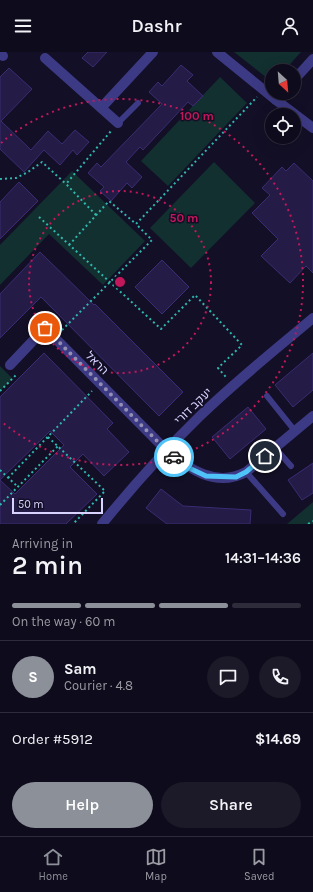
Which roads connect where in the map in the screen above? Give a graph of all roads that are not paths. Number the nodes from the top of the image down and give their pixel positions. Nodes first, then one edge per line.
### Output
1 (153, 52) edge
2 (217, 52) edge
3 (45, 58) dead end
4 (313, 59) edge
5 (301, 72) edge
6 (265, 90) edge
7 (282, 100) edge
8 (138, 103) dead end
9 (101, 108) junction
10 (118, 123) joint
11 (313, 128) edge
12 (313, 318) edge
13 (10, 365) road end
14 (266, 396) dead end
15 (313, 416) edge
16 (295, 432) junction
17 (275, 448) junction
18 (167, 451) junction
19 (291, 466) dead end
20 (246, 472) junction
21 (283, 514) dead end
22 (102, 524) edge

1 - 9 street
2 - 6 street
3 - 9 street
4 - 5 street
7 - 11 street
8 - 10 lane
9 - 10 street
12 - 18 street, יעקב דורי
13 - 18 street, הראל
14 - 16 lane
15 - 16 street
16 - 17 street
17 - 19 lane
17 - 20 street
18 - 20 street, הראל
18 - 22 street, יעקב דורי
20 - 21 lane

